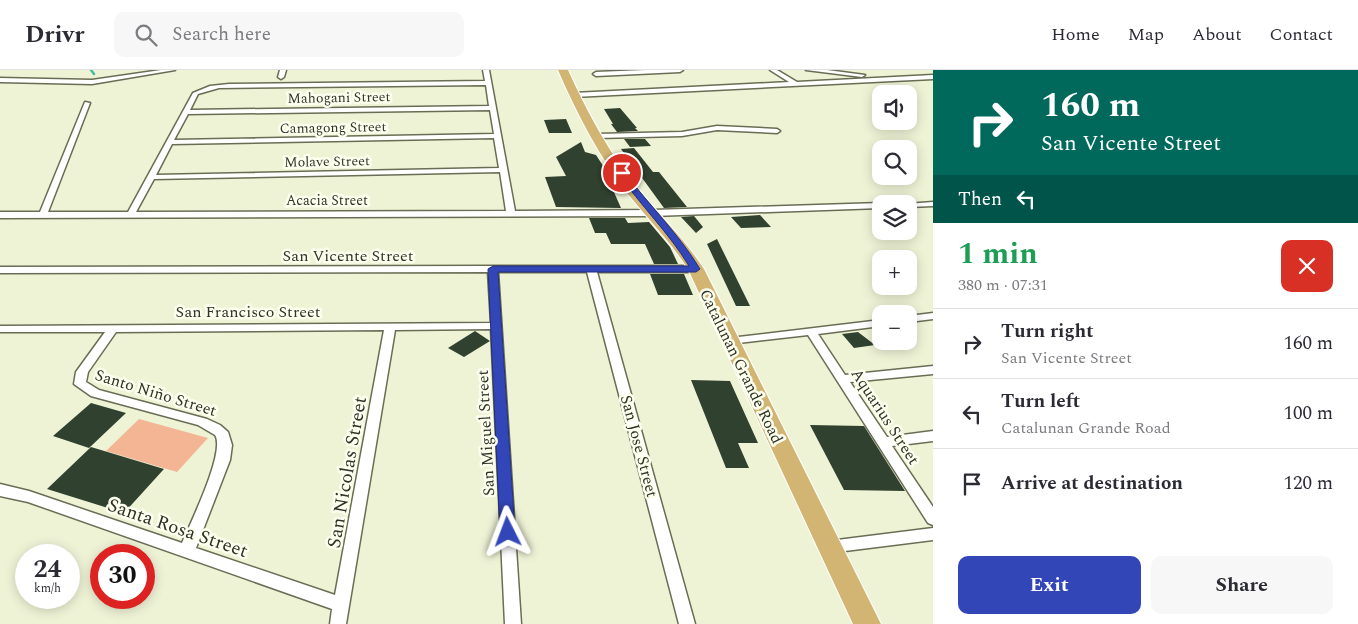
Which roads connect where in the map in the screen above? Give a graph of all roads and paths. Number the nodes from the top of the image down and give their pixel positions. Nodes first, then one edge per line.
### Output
1 (172, 70) edge
2 (283, 70) edge
3 (486, 70) edge
4 (562, 70) edge
5 (657, 70) edge
6 (680, 70) edge
7 (773, 70) edge
8 (809, 70) edge
9 (627, 71) edge
10 (594, 72) edge
11 (40, 75) dead end
12 (281, 77) dead end
13 (933, 77) edge
14 (904, 78) junction
15 (0, 79) edge
16 (33, 80) junction
17 (600, 80) dead end
18 (488, 83) junction
19 (796, 84) junction
20 (603, 87) dead end
21 (607, 93) junction
22 (574, 95) junction
23 (87, 103) dead end
24 (492, 108) junction
25 (186, 112) junction
26 (777, 130) dead end
27 (497, 136) junction
28 (597, 136) junction
29 (170, 142) junction
30 (503, 170) junction
31 (151, 177) junction
32 (933, 204) edge
33 (917, 205) edge
34 (872, 206) edge
35 (511, 213) junction
36 (654, 213) junction
37 (43, 214) junction
38 (131, 214) junction
39 (0, 215) edge
40 (493, 269) junction
41 (591, 269) junction
42 (696, 269) junction
43 (0, 270) edge
44 (933, 316) edge
45 (917, 318) edge
46 (872, 324) edge
47 (496, 326) junction
48 (390, 327) junction
49 (113, 328) junction
50 (0, 329) edge
51 (811, 331) junction
52 (730, 341) junction
53 (933, 370) edge
54 (842, 379) junction
55 (933, 436) edge
56 (883, 442) junction
57 (0, 490) edge
58 (933, 519) edge
59 (933, 534) edge
60 (829, 547) junction
61 (188, 552) junction
62 (342, 605) junction
63 (338, 624) edge
64 (513, 624) edge
65 (687, 624) edge
66 (867, 624) edge

1 - 16 street
2 - 12 street
3 - 18 street
4 - 22 main road, Catalunan Grande Road
5 - 6 street
5 - 9 street
7 - 19 street
8 - 14 street
9 - 10 street
10 - 17 street
11 - 16 street
13 - 14 street
14 - 19 street
15 - 16 street
18 - 24 street
18 - 25 street
19 - 21 street
20 - 21 street
21 - 22 street
22 - 28 main road, Catalunan Grande Road
23 - 37 street
24 - 25 street, Mahogani Street
24 - 27 street
25 - 29 street
26 - 28 street
27 - 29 street, Camagong Street
27 - 30 street
28 - 36 main road, Catalunan Grande Road
29 - 31 street
30 - 31 street, Molave Street
30 - 35 street
31 - 38 street
32 - 33 street
34 - 36 street, Acacia Street
35 - 36 street, Acacia Street
35 - 38 street, Acacia Street
36 - 42 main road, Catalunan Grande Road
37 - 38 street, Acacia Street
37 - 39 street, Acacia Street
40 - 41 street, San Vicente Street
40 - 43 street, San Vicente Street
40 - 47 street, San Miguel Street
41 - 42 street, San Vicente Street
41 - 65 street, San Jose Street
42 - 52 main road, Catalunan Grande Road
44 - 45 street
46 - 51 street
47 - 48 street, San Francisco Street
47 - 64 street, San Miguel Street
48 - 49 street, San Francisco Street
48 - 62 street, San Nicolas Street
49 - 50 street, San Francisco Street
49 - 61 street, Santo Niño Street
51 - 52 street
51 - 54 street, Aquarius Street
52 - 60 main road, Catalunan Grande Road
53 - 54 street
54 - 56 street, Aquarius Street
55 - 56 street
56 - 58 street, Aquarius Street
57 - 61 street, Santa Rosa Street
59 - 60 street
60 - 66 main road, Catalunan Grande Road
61 - 62 street, Santa Rosa Street
62 - 63 street, San Nicolas Street

